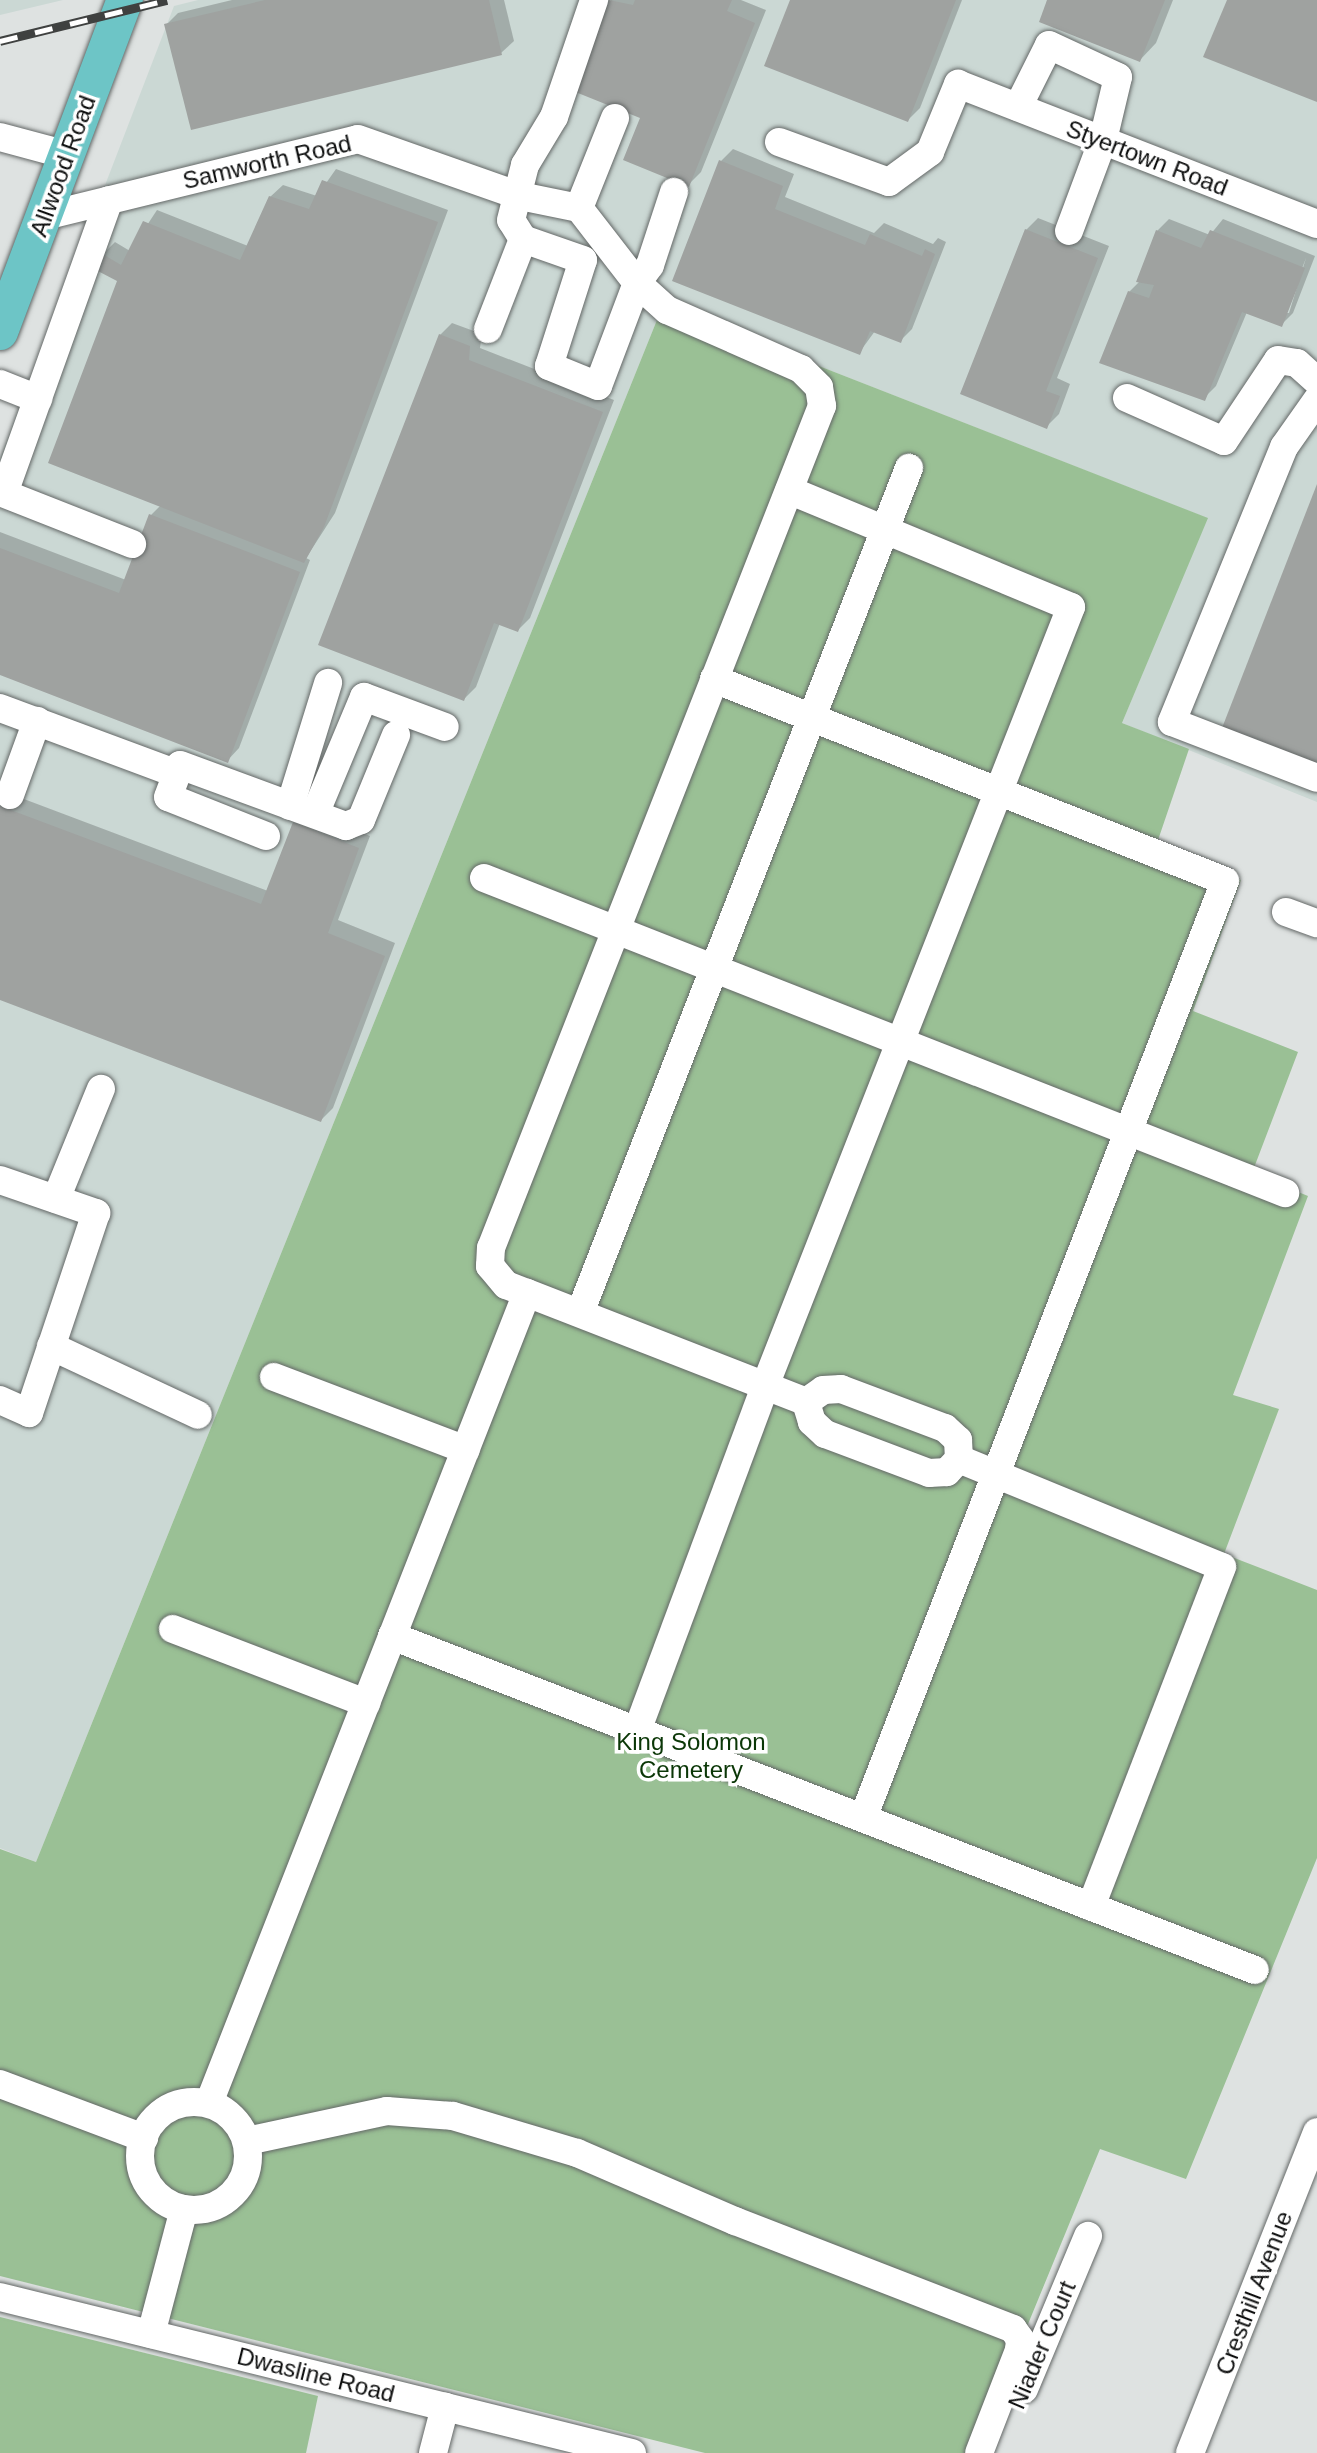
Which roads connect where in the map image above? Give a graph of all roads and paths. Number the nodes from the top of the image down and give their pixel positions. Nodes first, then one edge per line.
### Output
1 (125, 0) edge
2 (594, 0) edge
3 (1018, 107) junction
4 (615, 118) dead end
5 (0, 137) edge
6 (1103, 140) junction
7 (779, 142) dead end
8 (67, 155) junction
9 (674, 192) dead end
10 (520, 196) junction
11 (109, 200) junction
12 (579, 208) junction
13 (45, 216) junction
14 (1317, 224) edge
15 (1069, 231) dead end
16 (523, 239) junction
17 (637, 283) junction
18 (488, 329) dead end
19 (0, 332) edge
20 (1317, 381) edge
21 (0, 384) edge
22 (1127, 398) dead end
23 (38, 399) junction
24 (1315, 408) edge
25 (909, 468) dead end
26 (789, 490) junction
27 (2, 493) edge
28 (886, 530) junction
29 (132, 544) dead end
30 (714, 679) junction
31 (328, 683) dead end
32 (0, 708) edge
33 (812, 718) junction
34 (37, 721) junction
35 (445, 727) dead end
36 (396, 735) dead end
37 (177, 774) junction
38 (1317, 778) edge
39 (1000, 792) junction
40 (10, 795) dead end
41 (302, 810) junction
42 (266, 836) dead end
43 (484, 878) dead end
44 (1286, 912) dead end
45 (1317, 923) edge
46 (616, 931) junction
47 (712, 969) junction
48 (902, 1043) junction
49 (101, 1089) dead end
50 (1128, 1131) junction
51 (7, 1182) edge
52 (1285, 1193) dead end
53 (56, 1199) junction
54 (527, 1293) junction
55 (580, 1313) junction
56 (51, 1346) junction
57 (274, 1377) dead end
58 (765, 1386) junction
59 (0, 1400) edge
60 (806, 1402) junction
61 (198, 1415) dead end
62 (466, 1450) junction
63 (959, 1459) junction
64 (995, 1475) junction
65 (173, 1629) dead end
66 (392, 1636) junction
67 (366, 1703) junction
68 (637, 1731) junction
69 (863, 1818) junction
70 (1091, 1907) junction
71 (1255, 1970) dead end
72 (0, 2084) edge
73 (209, 2103) junction
74 (1317, 2132) edge
75 (144, 2138) junction
76 (247, 2141) junction
77 (184, 2209) junction
78 (1088, 2236) dead end
79 (0, 2297) edge
80 (151, 2334) junction
81 (445, 2407) junction
82 (433, 2453) edge
83 (632, 2453) edge
84 (979, 2453) edge
85 (997, 2453) edge
86 (1190, 2453) edge

1 - 8 main road, Allwood Road
2 - 10 street
3 - 6 street, Styertown Road
3 - 6 street
3 - 7 street, Styertown Road
4 - 12 street
5 - 8 street
6 - 14 street, Styertown Road
6 - 15 street
8 - 13 main road, Allwood Road
9 - 17 street
10 - 11 street, Samworth Road
10 - 12 street, Samworth Road
10 - 16 street
11 - 13 street, Samworth Road
11 - 23 street
12 - 17 street
13 - 19 main road, Allwood Road
16 - 17 street
16 - 18 street
17 - 26 street
20 - 22 street
21 - 23 street
23 - 27 street
24 - 38 street
25 - 28 street
26 - 28 street
26 - 30 street
27 - 29 street
28 - 33 street
28 - 39 street
30 - 33 street
30 - 46 street
31 - 41 street
32 - 34 street
33 - 39 street
33 - 47 street
34 - 37 street
34 - 40 street
35 - 41 street
36 - 41 street
37 - 41 street
37 - 42 street
39 - 48 street
39 - 50 street
43 - 46 street
44 - 45 street
46 - 47 street
46 - 54 street
47 - 48 street
47 - 55 street
48 - 50 street
48 - 58 street
49 - 53 street
50 - 52 street
50 - 64 street
51 - 53 street
53 - 56 street
54 - 55 street
54 - 62 street
55 - 58 street
56 - 59 street
56 - 61 street
57 - 62 street
58 - 60 street
58 - 68 street
60 - 63 street
60 - 63 street
62 - 66 street
63 - 64 street
64 - 69 street
64 - 70 street
65 - 67 street
66 - 67 street
66 - 68 street
67 - 73 street
68 - 69 street
69 - 70 street
70 - 71 street
72 - 75 street
73 - 75 street
73 - 76 street
74 - 86 street, Cresthill Avenue
75 - 77 street
76 - 77 street
76 - 84 street
77 - 80 street
78 - 85 street, Niader Court
79 - 80 street, Dwasline Road
80 - 81 street, Dwasline Road
81 - 82 street
81 - 83 street, Dwasline Road

